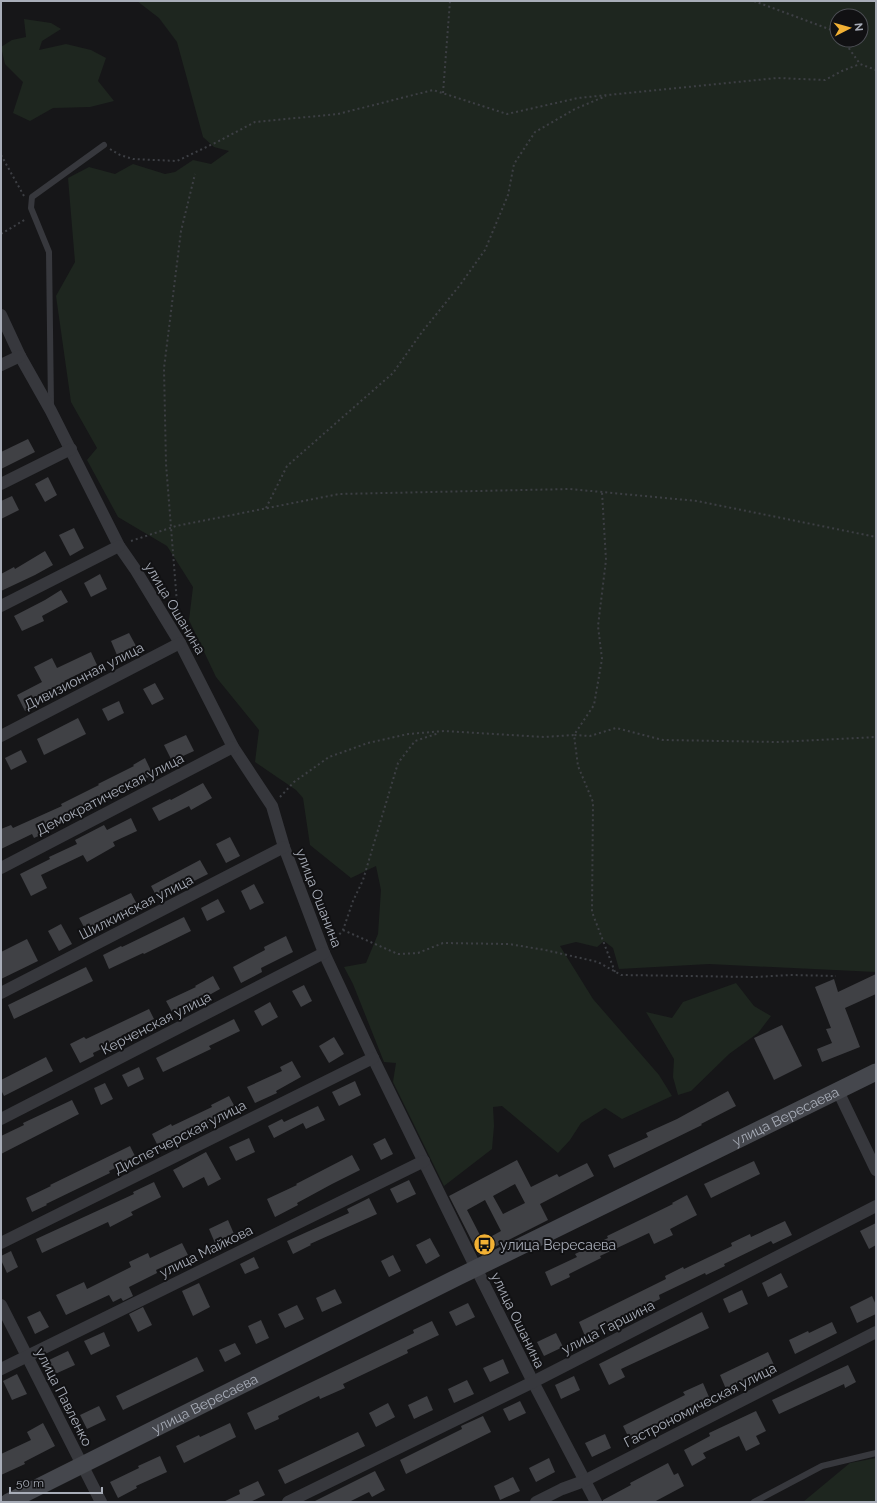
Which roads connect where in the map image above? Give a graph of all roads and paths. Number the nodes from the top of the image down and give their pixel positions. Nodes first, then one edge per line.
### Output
1 (450, 1) edge
2 (754, 1) edge
3 (829, 29) edge
4 (849, 48) edge
5 (860, 64) junction
6 (876, 70) edge
7 (443, 93) junction
8 (609, 95) junction
9 (104, 145) joint
10 (1, 155) edge
11 (195, 174) dead end
12 (31, 208) junction
13 (1, 234) edge
14 (1, 315) edge
15 (20, 356) junction
16 (1, 365) edge
17 (51, 411) junction
18 (70, 449) junction
19 (1, 484) edge
20 (602, 492) junction
21 (266, 508) junction
22 (172, 528) junction
23 (876, 537) edge
24 (119, 546) junction
25 (1, 606) edge
26 (178, 620) dead end
27 (180, 643) junction
28 (444, 731) junction
29 (574, 735) junction
30 (1, 736) edge
31 (876, 737) edge
32 (234, 747) junction
33 (272, 806) junction
34 (284, 847) junction
35 (1, 868) edge
36 (343, 930) junction
37 (324, 954) junction
38 (615, 972) junction
39 (836, 976) dead end
40 (1, 993) edge
41 (373, 1058) junction
42 (876, 1072) edge
43 (838, 1091) junction
44 (1, 1119) edge
45 (424, 1161) junction
46 (876, 1170) edge
47 (876, 1206) edge
48 (1, 1243) edge
49 (476, 1268) junction
50 (1, 1305) edge
51 (876, 1332) edge
52 (26, 1356) junction
53 (1, 1369) edge
54 (532, 1382) junction
55 (876, 1453) edge
56 (82, 1464) junction
57 (584, 1481) junction
58 (8, 1502) edge
59 (101, 1502) edge
60 (288, 1502) edge
61 (536, 1502) edge
62 (596, 1502) edge
63 (754, 1502) edge

1 - 7 path
2 - 3 path
4 - 5 path
5 - 6 path
5 - 8 path
7 - 8 path
7 - 9 path
8 - 21 path
9 - 12 lane
10 - 12 path
11 - 22 path
12 - 13 path
12 - 17 lane
14 - 15 street, улица Ошанина
15 - 16 street
15 - 17 street, улица Ошанина
17 - 18 street, улица Ошанина
18 - 19 street
18 - 24 street, улица Ошанина
20 - 21 path
20 - 23 path
20 - 29 path
21 - 22 path
22 - 24 path
22 - 26 path
24 - 25 street
24 - 27 street, улица Ошанина
27 - 30 street, Дивизионная улица
27 - 32 street, улица Ошанина
28 - 29 path
28 - 33 path
28 - 36 path
29 - 31 path
29 - 38 path
32 - 33 street, улица Ошанина
32 - 35 street, Демократическая улица
33 - 34 street, улица Ошанина
34 - 37 street, улица Ошанина
34 - 40 street, Шилкинская улица
36 - 37 path
36 - 38 path
37 - 41 street, улица Ошанина
37 - 44 street, Керченская улица
38 - 39 path
41 - 45 street, улица Ошанина
41 - 48 street, Диспетчерская улица
42 - 43 street, улица Вересаева
43 - 46 street
43 - 49 street, улица Вересаева
45 - 49 street, улица Ошанина
45 - 52 street, улица Майкова
47 - 54 street, улица Гаршина
49 - 54 street, улица Ошанина
49 - 56 street, улица Вересаева
50 - 52 street, улица Павленко
51 - 57 street, Гастрономическая улица
52 - 53 street, улица Майкова
52 - 56 street, улица Павленко
54 - 57 street, улица Ошанина
54 - 60 street, улица Гаршина
55 - 63 lane
56 - 58 street, улица Вересаева
56 - 59 street, улица Павленко
57 - 61 street, Гастрономическая улица
57 - 62 street, улица Ошанина

